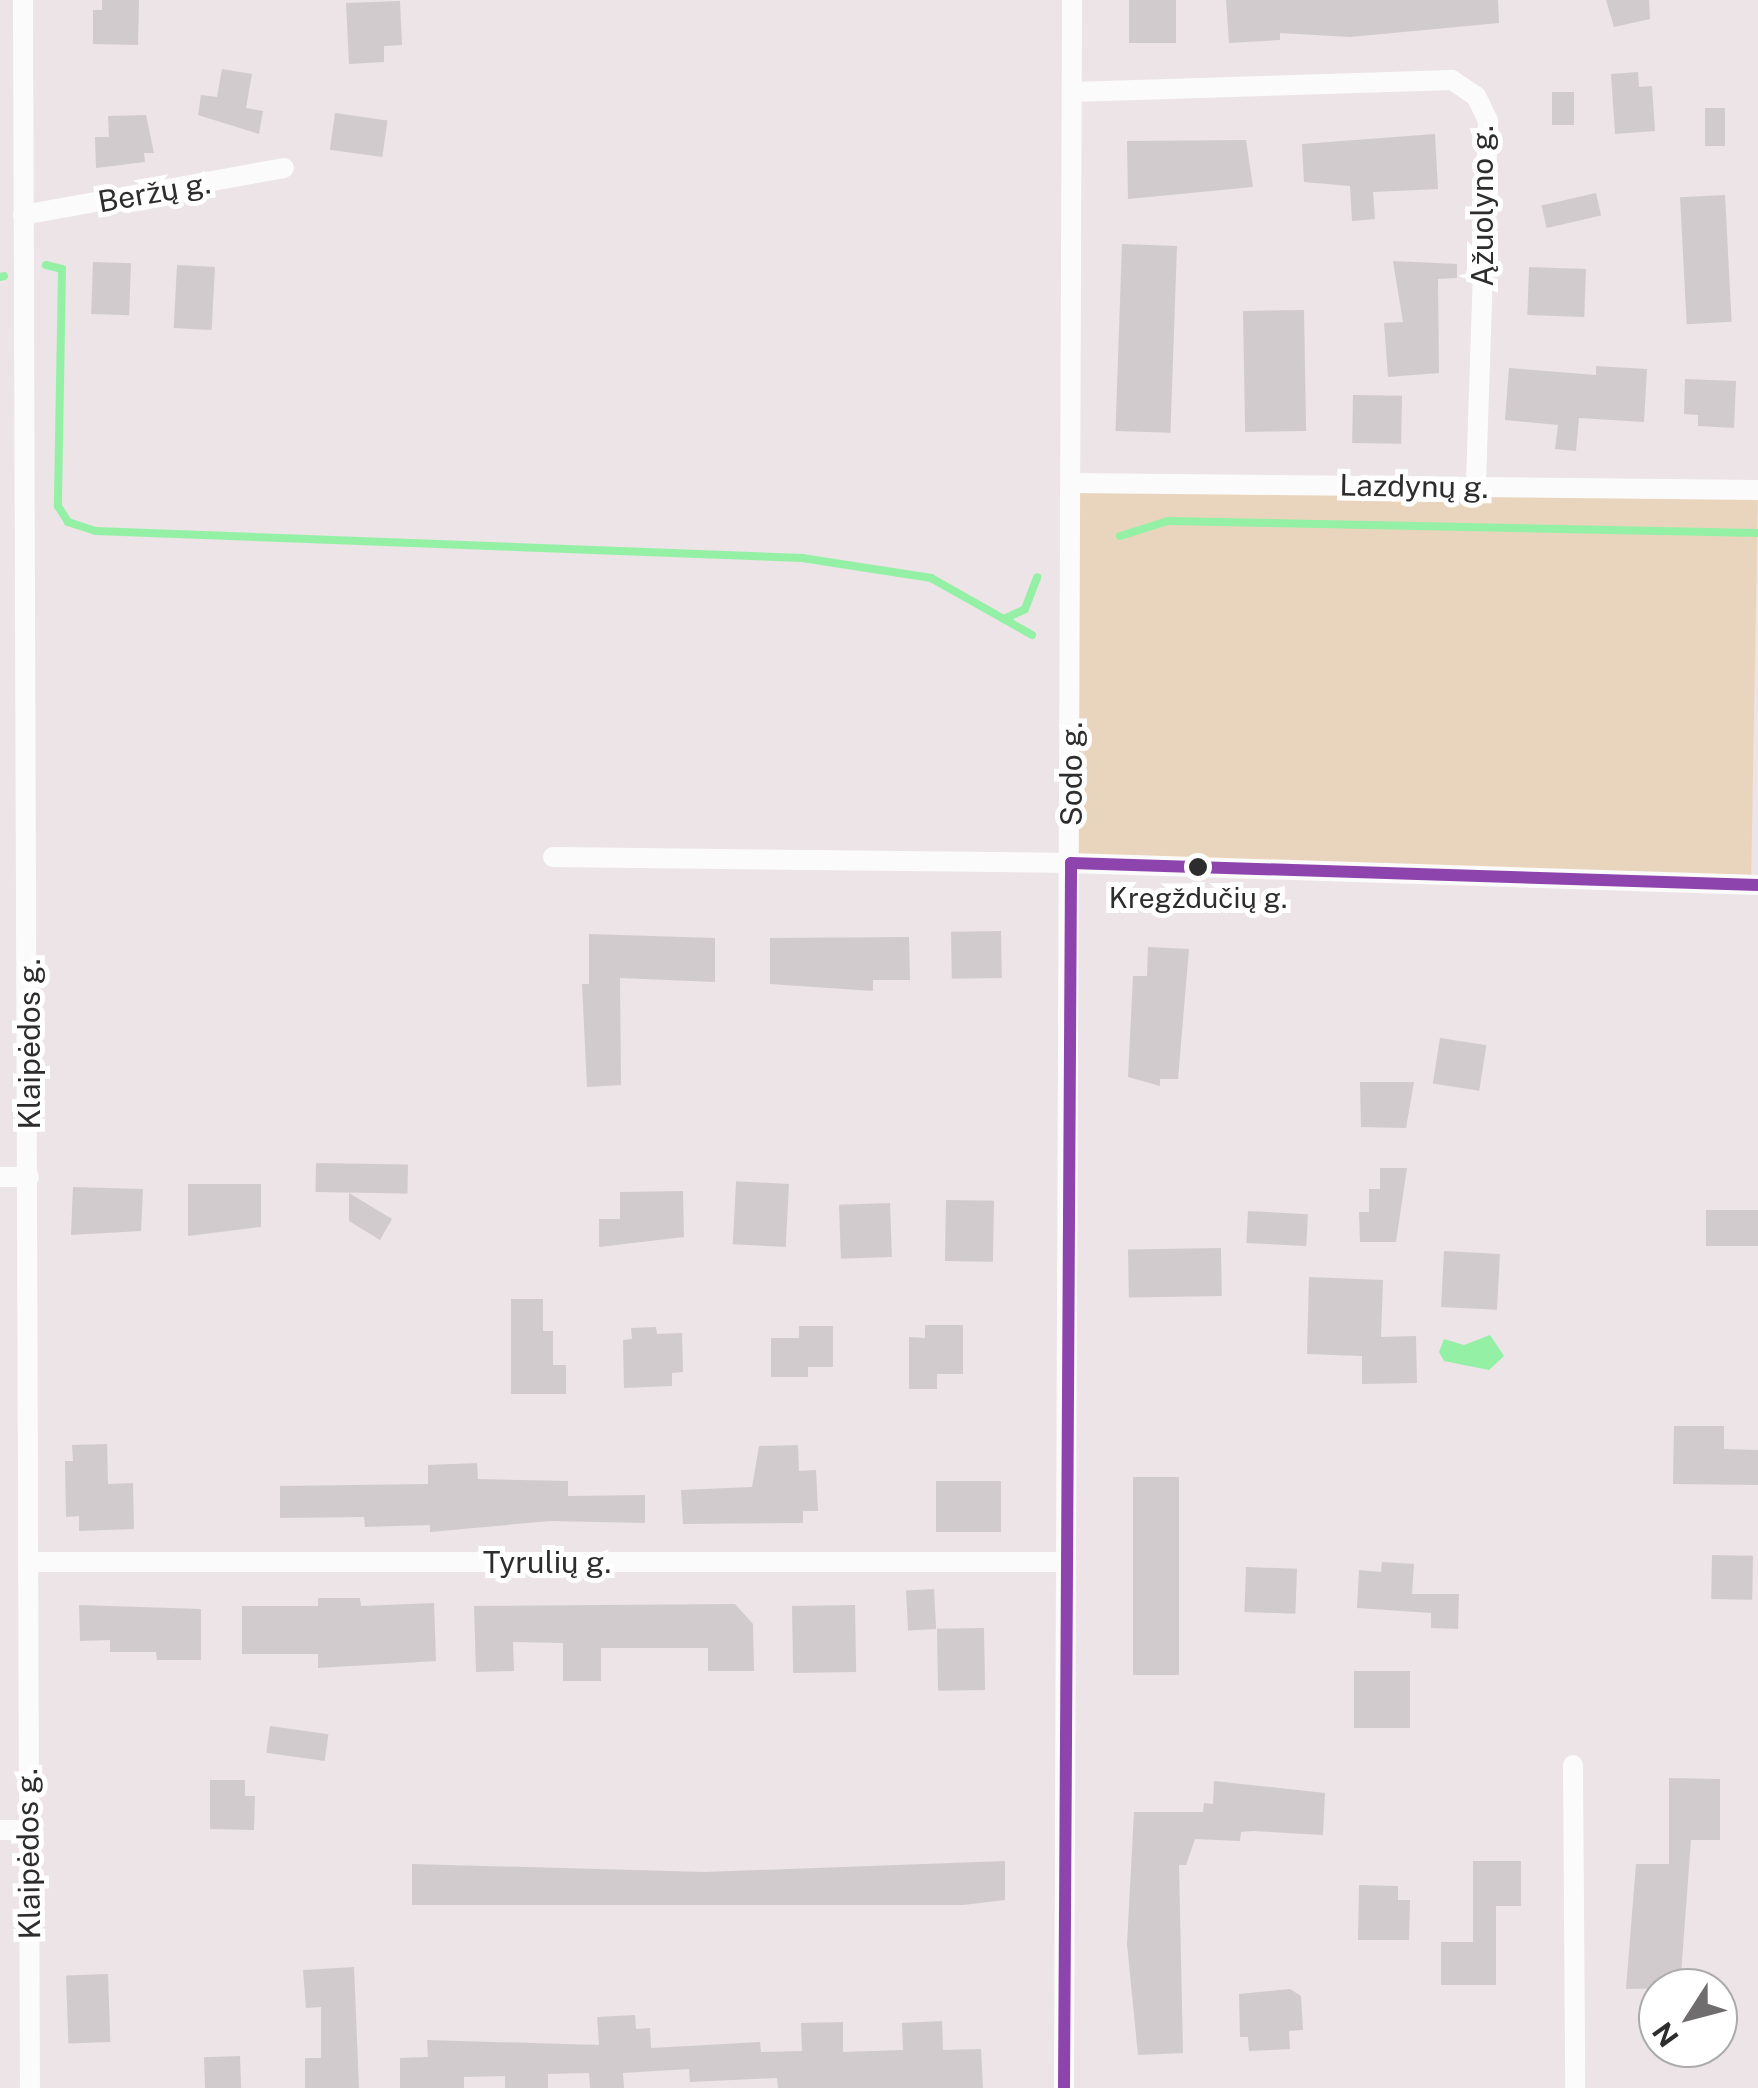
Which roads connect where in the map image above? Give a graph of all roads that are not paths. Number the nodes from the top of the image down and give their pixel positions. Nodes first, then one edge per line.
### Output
1 (23, 0) edge
2 (1072, 0) edge
3 (1072, 92) junction
4 (284, 168) dead end
5 (23, 215) junction
6 (1071, 483) junction
7 (1476, 487) junction
8 (1758, 490) edge
9 (553, 857) dead end
10 (1071, 863) junction
11 (1758, 885) edge
12 (0, 1177) edge
13 (29, 1177) junction
14 (28, 1562) junction
15 (1065, 1562) junction
16 (1573, 1765) dead end
17 (0, 1830) edge
18 (27, 1830) junction
19 (30, 2088) edge
20 (1064, 2088) edge
21 (1575, 2088) edge

1 - 5 street, Klaipėdos g.
2 - 3 street, Sodo g.
3 - 6 street, Sodo g.
3 - 7 street, Ąžuolyno g.
4 - 5 street, Beržų g.
5 - 13 street, Klaipėdos g.
6 - 7 street, Lazdynų g.
6 - 10 street, Sodo g.
7 - 8 street, Lazdynų g.
9 - 10 street
10 - 11 street
10 - 15 street, Sodo g.
12 - 13 street
13 - 14 street, Klaipėdos g.
14 - 15 street, Tyrulių g.
14 - 18 street, Klaipėdos g.
15 - 20 street, Sodo g.
16 - 21 street
17 - 18 street
18 - 19 street, Klaipėdos g.

